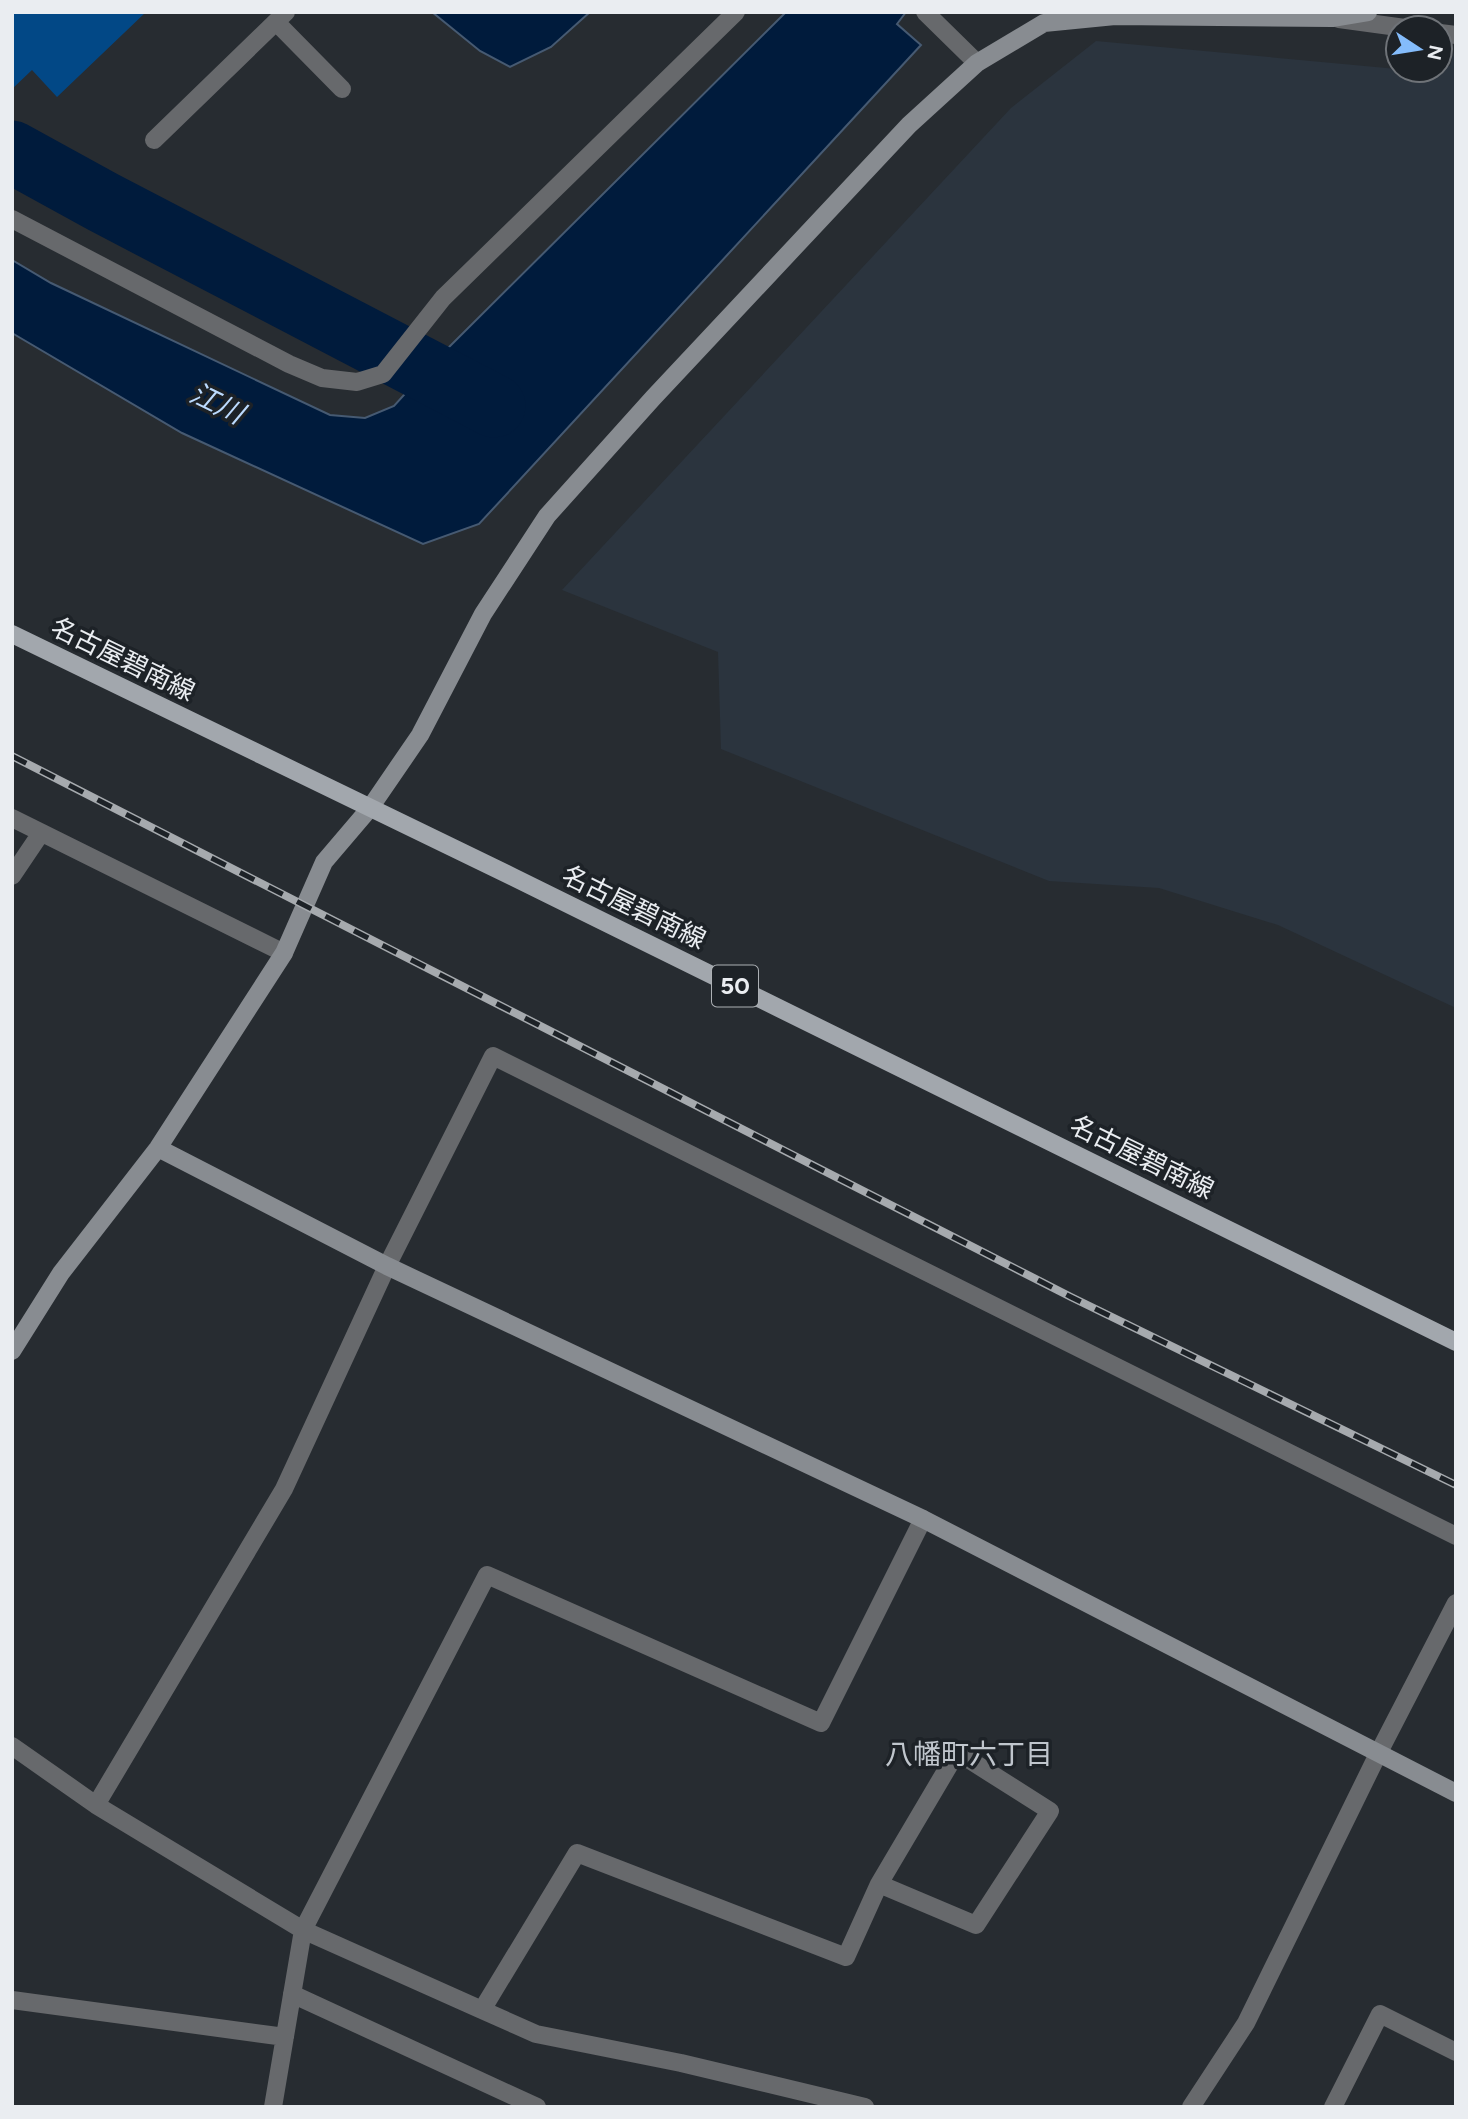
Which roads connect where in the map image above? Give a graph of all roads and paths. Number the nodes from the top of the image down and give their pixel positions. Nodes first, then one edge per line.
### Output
1 (736, 12) edge
2 (925, 12) edge
3 (1368, 12) edge
4 (281, 17) edge
5 (1332, 18) junction
6 (1384, 25) edge
7 (977, 63) junction
8 (342, 89) dead end
9 (154, 140) dead end
10 (12, 219) edge
11 (12, 634) edge
12 (370, 808) junction
13 (12, 818) edge
14 (41, 833) junction
15 (12, 876) edge
16 (284, 953) junction
17 (158, 1148) junction
18 (387, 1266) junction
19 (1456, 1342) edge
20 (12, 1351) edge
21 (923, 1519) junction
22 (1456, 1536) edge
23 (1456, 1603) edge
24 (12, 1746) edge
25 (1378, 1754) junction
26 (1456, 1793) edge
27 (96, 1805) junction
28 (879, 1884) junction
29 (303, 1930) junction
30 (292, 1994) junction
31 (12, 2000) edge
32 (482, 2010) junction
33 (285, 2037) junction
34 (1456, 2052) edge
35 (273, 2107) edge
36 (537, 2107) edge
37 (865, 2107) edge
38 (1191, 2107) edge
39 (1334, 2107) edge

1 - 10 street
2 - 7 street
3 - 5 street
4 - 8 street
4 - 9 street
5 - 6 street
5 - 7 street
7 - 12 street
11 - 12 main road, 名古屋碧南線 / 50
12 - 16 street
12 - 19 main road, 名古屋碧南線 / 50
13 - 14 street
14 - 15 street
14 - 16 street
16 - 17 street
17 - 18 street
17 - 20 street
18 - 21 street
18 - 22 street
18 - 27 street
21 - 25 street
21 - 29 street
23 - 25 street
24 - 27 street
25 - 26 street
25 - 38 street
27 - 29 street
28 - 28 street
28 - 32 street
29 - 30 street
29 - 32 street
30 - 33 street
30 - 36 street
31 - 33 street
32 - 37 street
33 - 35 street
34 - 39 street

